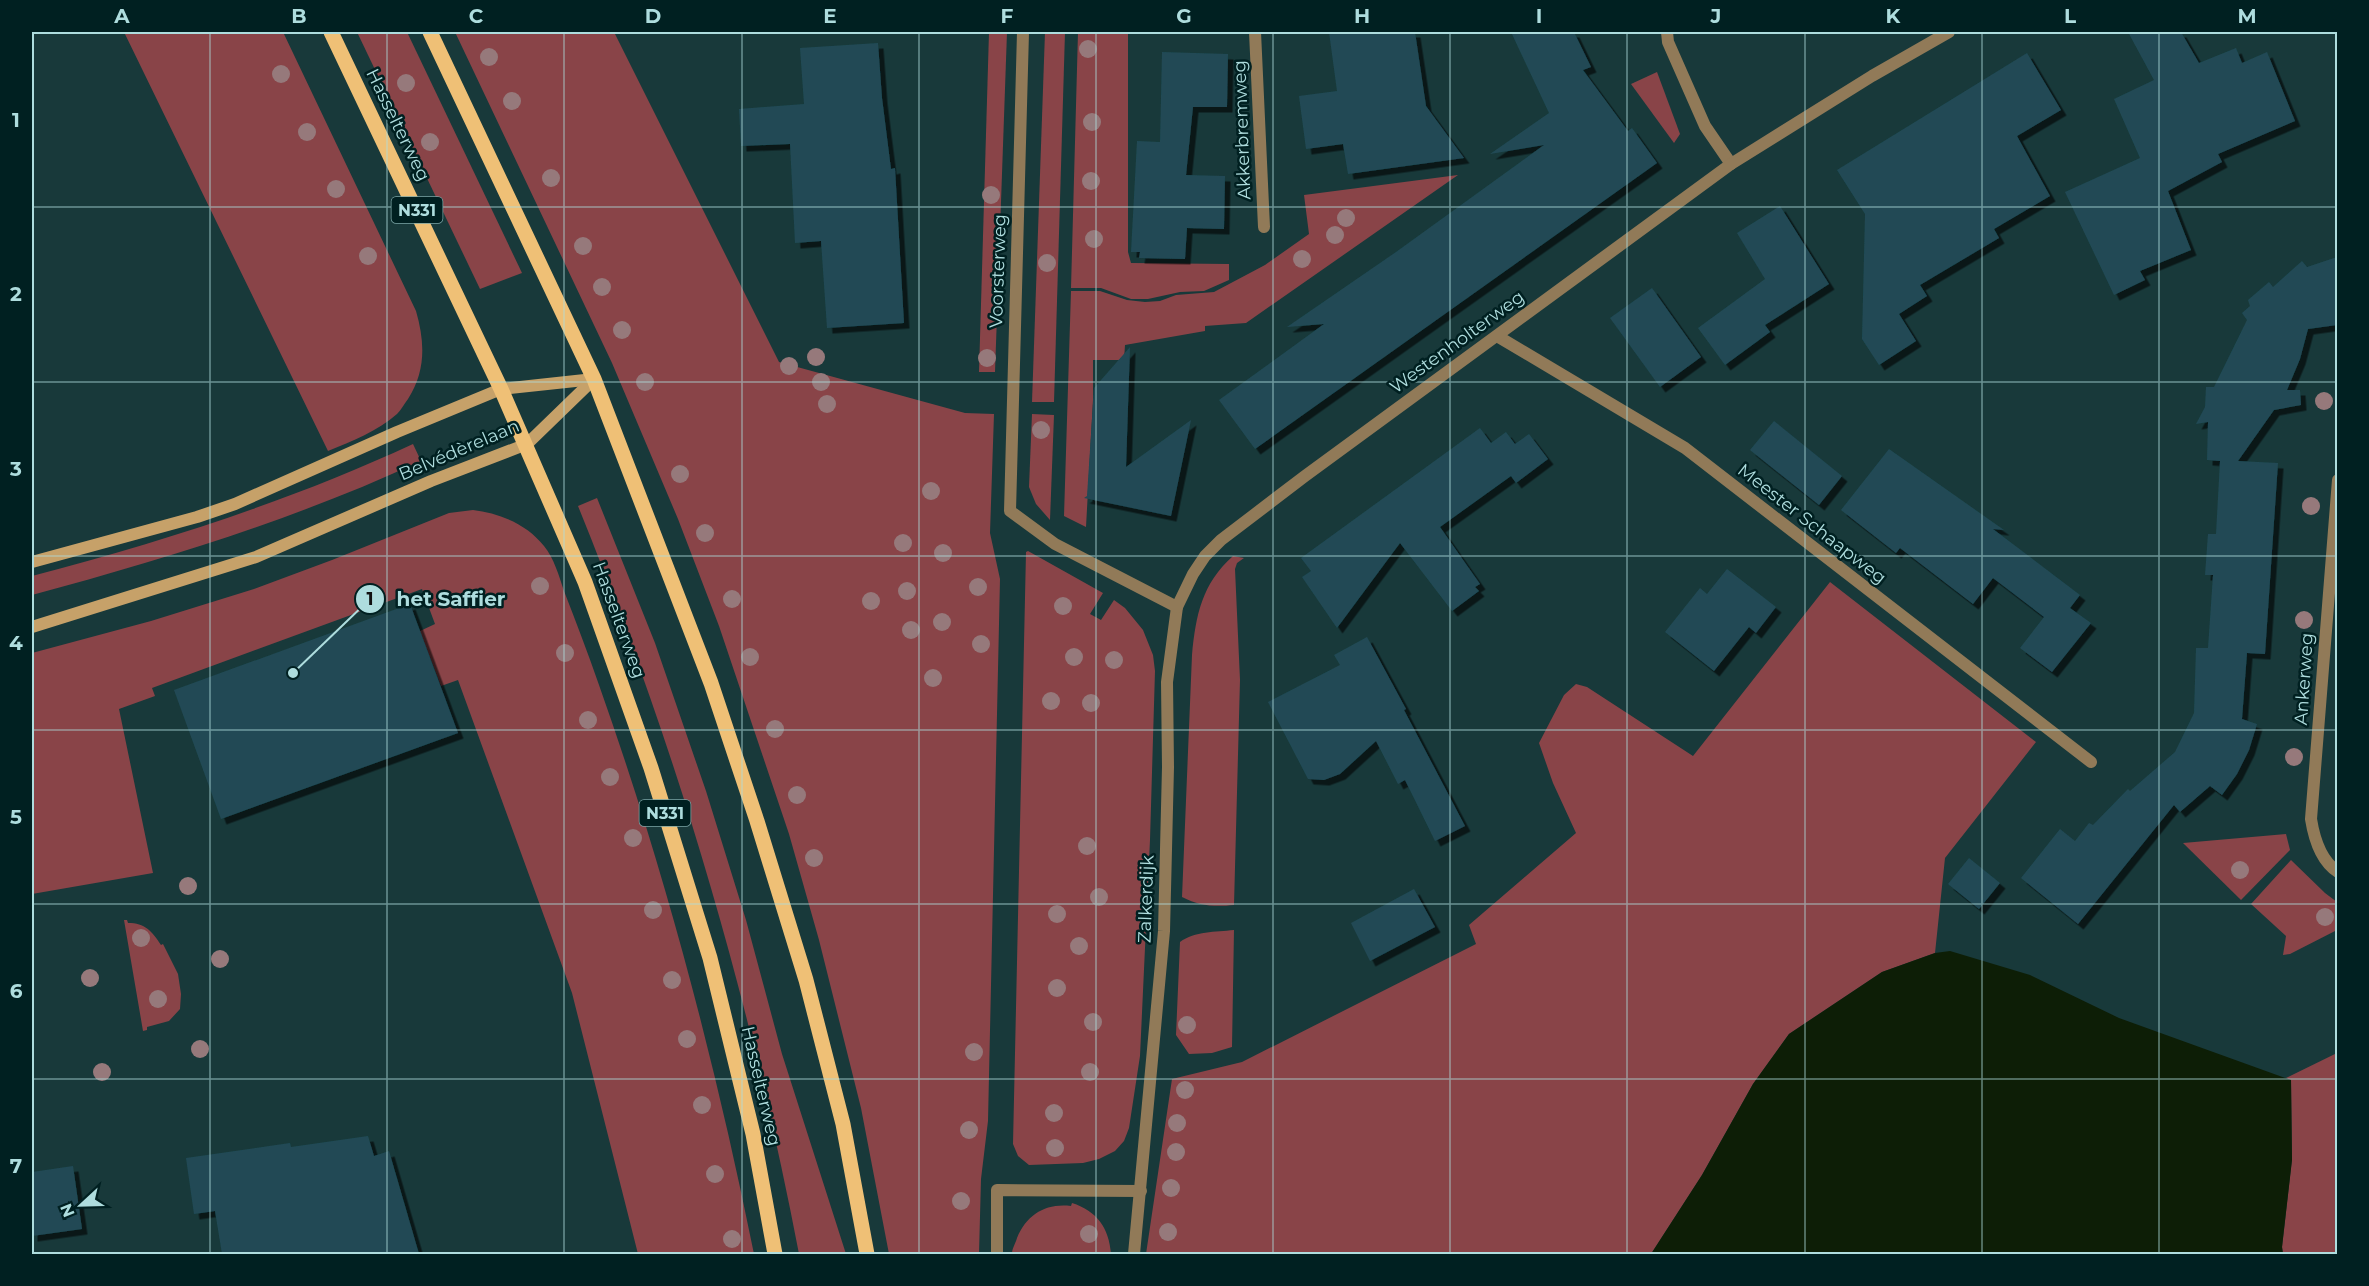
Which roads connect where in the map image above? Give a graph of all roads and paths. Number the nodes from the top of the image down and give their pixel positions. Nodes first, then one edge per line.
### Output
1 (331, 32) edge
2 (430, 32) edge
3 (1023, 32) edge
4 (1255, 32) edge
5 (1666, 32) edge
6 (1949, 32) edge
7 (1731, 164) junction
8 (1264, 227) dead end
9 (1497, 336) junction
10 (594, 379) junction
11 (501, 389) junction
12 (526, 444) junction
13 (2337, 480) edge
14 (32, 562) edge
15 (1177, 607) junction
16 (32, 627) edge
17 (2091, 762) dead end
18 (2337, 872) edge
19 (1141, 1191) junction
20 (775, 1254) edge
21 (867, 1254) edge
22 (997, 1254) edge
23 (1134, 1254) edge

1 - 11 main road, Hasselterweg / N331
2 - 10 main road
3 - 15 street, Voorsterweg
4 - 8 street, Akkerbremweg
5 - 7 street
6 - 7 street, Westenholterweg
7 - 9 street, Westenholterweg
9 - 15 street, Westenholterweg
9 - 17 street, Meester Schaapweg
10 - 11 main road
10 - 12 main road, Belvédèrelaan
10 - 21 main road
11 - 12 main road, Hasselterweg / N331
11 - 14 main road
12 - 16 main road, Belvédèrelaan
12 - 20 main road, Hasselterweg / N331
13 - 18 street, Ankerweg
15 - 19 street, Zalkerdijk
19 - 22 street
19 - 23 street, Zalkerdijk

